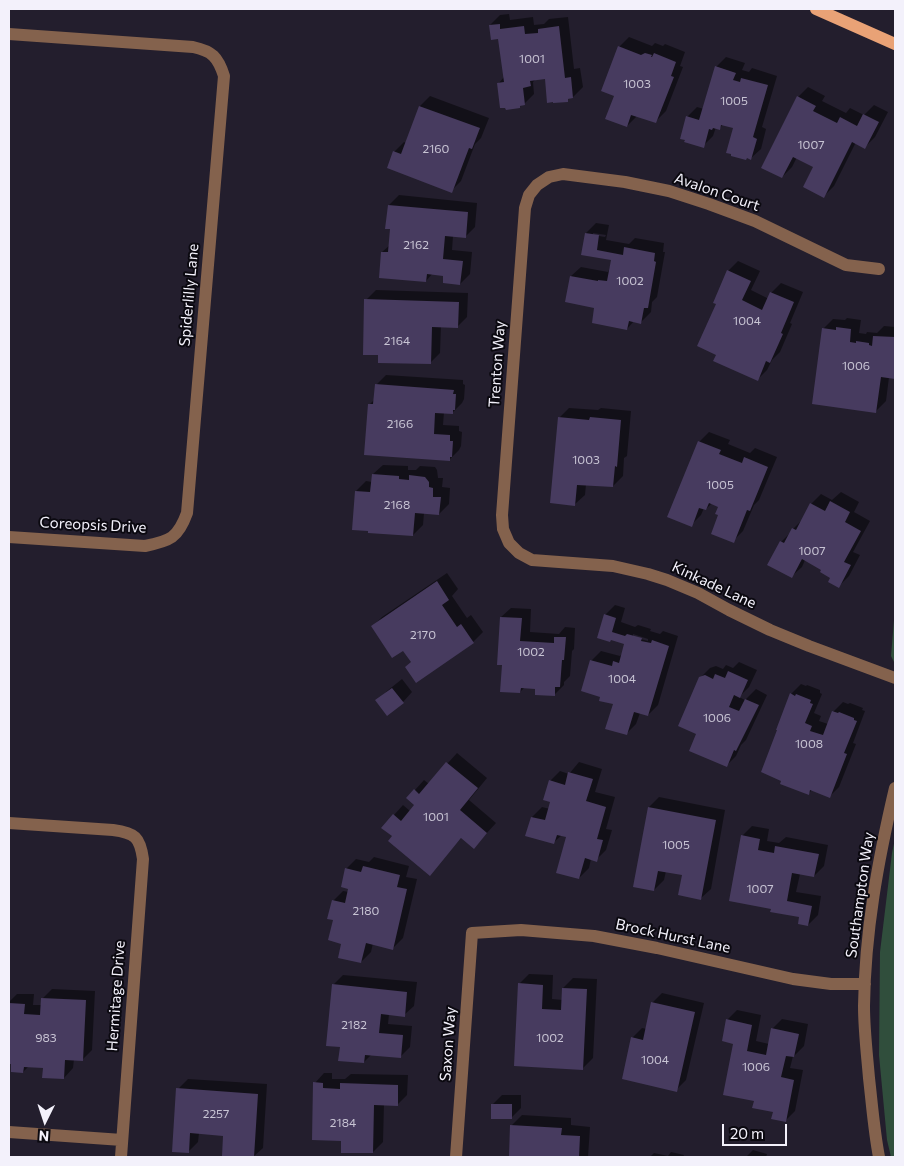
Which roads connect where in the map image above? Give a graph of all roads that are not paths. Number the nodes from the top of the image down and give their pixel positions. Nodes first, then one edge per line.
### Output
1 (816, 9) edge
2 (9, 34) edge
3 (895, 44) edge
4 (537, 184) joint
5 (879, 269) dead end
6 (174, 536) joint
7 (9, 537) edge
8 (513, 547) joint
9 (895, 678) edge
10 (895, 788) edge
11 (9, 823) edge
12 (472, 933) joint
13 (865, 984) junction
14 (9, 1132) edge
15 (122, 1140) junction
16 (121, 1157) edge
17 (456, 1157) edge
18 (879, 1157) edge

1 - 3 main road
2 - 6 street, Spiderlilly Lane
4 - 5 street, Avalon Court
4 - 8 street, Trenton Way
6 - 7 street, Coreopsis Drive
8 - 9 street, Kinkade Lane
10 - 13 street, Southampton Way
11 - 15 street, Hermitage Drive
12 - 13 street, Brock Hurst Lane
12 - 17 street, Saxon Way
13 - 18 street, Southampton Way
14 - 15 street
15 - 16 street, Hermitage Drive

